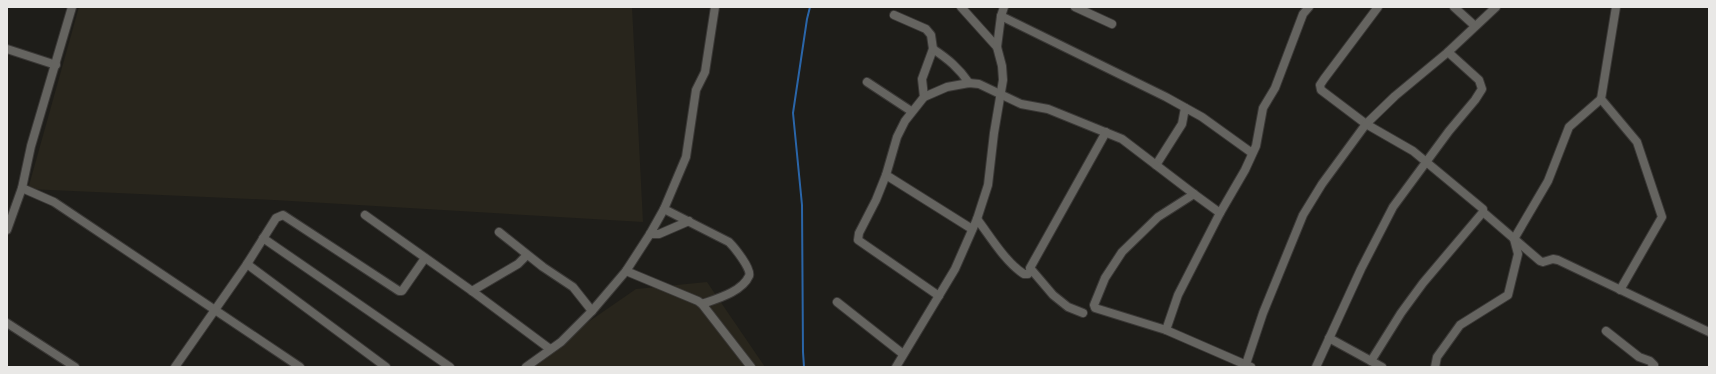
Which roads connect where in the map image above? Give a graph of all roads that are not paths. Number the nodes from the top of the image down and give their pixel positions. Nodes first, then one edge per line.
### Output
1 (72, 7) edge
2 (715, 7) edge
3 (961, 7) edge
4 (1004, 7) edge
5 (1075, 7) edge
6 (1308, 7) edge
7 (1378, 7) edge
8 (1454, 7) edge
9 (1496, 7) edge
10 (1616, 7) edge
11 (894, 15) dead end
12 (1001, 16) junction
13 (1112, 24) dead end
14 (1475, 26) junction
15 (998, 47) junction
16 (7, 49) edge
17 (933, 49) junction
18 (1448, 52) junction
19 (56, 65) junction
20 (867, 82) dead end
21 (969, 83) junction
22 (1000, 94) junction
23 (924, 97) junction
24 (1601, 99) junction
25 (1185, 108) junction
26 (911, 112) junction
27 (1366, 124) junction
28 (1106, 132) junction
29 (1252, 153) junction
30 (1426, 161) junction
31 (1156, 164) junction
32 (886, 175) junction
33 (22, 188) junction
34 (1194, 194) junction
35 (664, 209) junction
36 (1220, 212) junction
37 (1483, 212) junction
38 (365, 215) dead end
39 (977, 219) junction
40 (689, 221) junction
41 (7, 230) edge
42 (972, 230) junction
43 (499, 232) dead end
44 (650, 234) junction
45 (263, 238) junction
46 (1514, 239) junction
47 (527, 255) junction
48 (425, 258) junction
49 (246, 264) junction
50 (1031, 270) junction
51 (626, 271) junction
52 (1620, 290) junction
53 (472, 291) junction
54 (939, 296) junction
55 (837, 302) dead end
56 (702, 304) junction
57 (214, 310) junction
58 (592, 311) junction
59 (1082, 313) dead end
60 (7, 323) edge
61 (1166, 330) junction
62 (1606, 331) dead end
63 (1709, 332) edge
64 (1329, 338) junction
65 (550, 349) junction
66 (903, 354) junction
67 (1371, 361) junction
68 (1651, 364) edge
69 (177, 366) edge
70 (1247, 366) edge
71 (75, 367) edge
72 (300, 367) edge
73 (386, 367) edge
74 (450, 367) edge
75 (526, 367) edge
76 (751, 367) edge
77 (896, 367) edge
78 (1316, 367) edge
79 (1382, 367) edge
80 (1435, 367) edge
81 (1661, 367) edge

1 - 19 street
2 - 35 street
3 - 15 street
4 - 12 street
5 - 13 street
6 - 29 street
7 - 27 street
8 - 14 street
9 - 14 street
10 - 24 street
11 - 17 street
12 - 15 street
12 - 25 street
14 - 18 street
15 - 22 street
16 - 19 street
17 - 21 street
17 - 23 street
18 - 27 street
18 - 30 street
19 - 33 street
20 - 26 street
21 - 22 street
21 - 23 street
22 - 28 street
22 - 39 street
23 - 26 street
24 - 46 street
24 - 52 street
25 - 29 street
25 - 31 street
26 - 32 street
27 - 30 street
27 - 70 street
28 - 31 street
28 - 50 street
29 - 36 street
30 - 37 street
30 - 64 street
31 - 34 street
32 - 42 street
32 - 54 street
33 - 41 street
33 - 57 street
34 - 36 street
34 - 61 street
35 - 40 street
35 - 44 street
36 - 61 street
37 - 46 street
37 - 67 street
38 - 48 street
39 - 42 street
39 - 50 street
40 - 44 street
40 - 56 street
42 - 54 street
43 - 47 street
44 - 51 street
45 - 48 street
45 - 49 street
45 - 74 street
46 - 52 street
46 - 80 street
47 - 53 street
47 - 58 street
48 - 53 street
49 - 57 street
49 - 73 street
50 - 59 street
51 - 56 street
51 - 58 street
52 - 63 street
53 - 65 street
54 - 66 street
55 - 66 street
56 - 76 street
57 - 69 street
57 - 72 street
58 - 65 street
60 - 71 street
61 - 70 street
62 - 68 street
64 - 67 street
64 - 78 street
65 - 75 street
66 - 77 street
67 - 79 street
68 - 81 street

